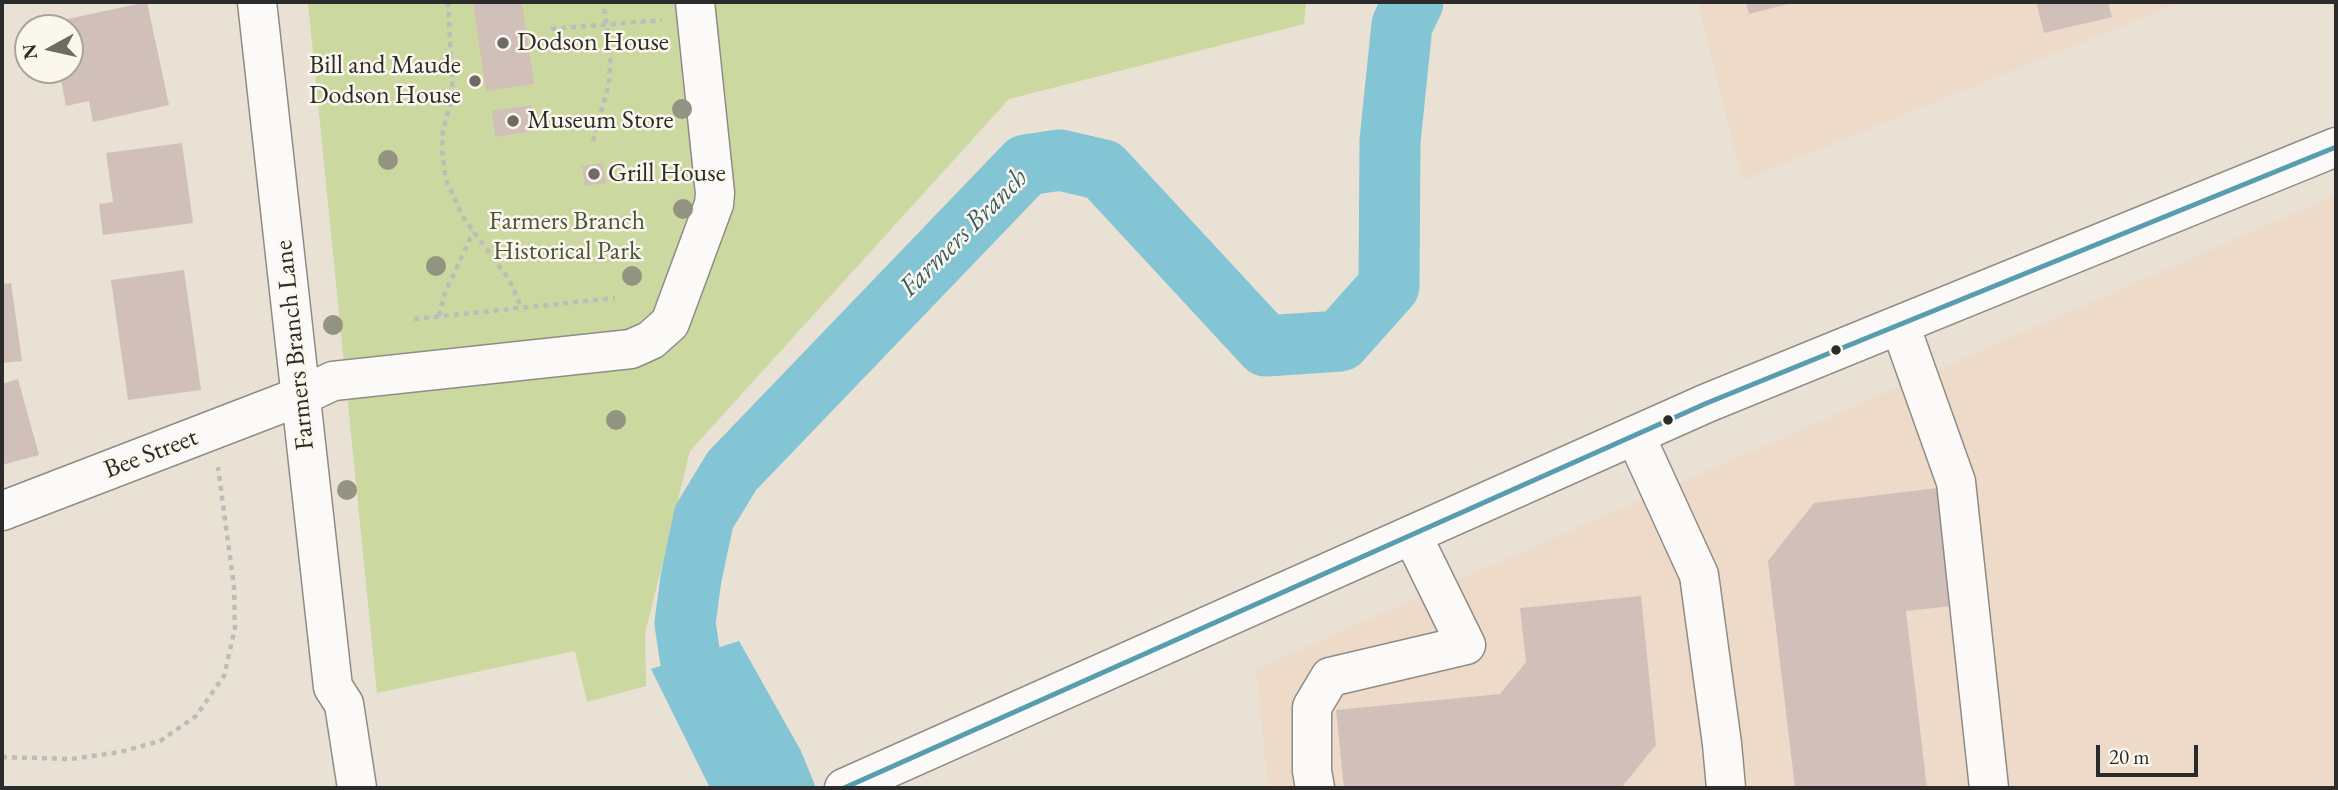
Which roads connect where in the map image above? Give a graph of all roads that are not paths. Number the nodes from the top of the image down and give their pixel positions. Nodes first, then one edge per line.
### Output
1 (257, 2) edge
2 (696, 9) edge
3 (2336, 147) edge
4 (1900, 325) junction
5 (301, 396) junction
6 (1634, 435) junction
7 (2, 512) edge
8 (1412, 535) junction
9 (333, 687) junction
10 (334, 788) edge
11 (357, 788) edge
12 (844, 788) edge
13 (1315, 788) edge
14 (1726, 788) edge
15 (1989, 788) edge

1 - 5 street, Farmers Branch Lane
2 - 5 street, Bee Street
3 - 4 street
4 - 6 street
4 - 15 street
5 - 7 street, Bee Street
5 - 9 street, Farmers Branch Lane
6 - 8 street
6 - 14 street
8 - 12 street
8 - 13 street
9 - 10 street, Farmers Branch Lane
9 - 11 street, Farmers Branch Lane

